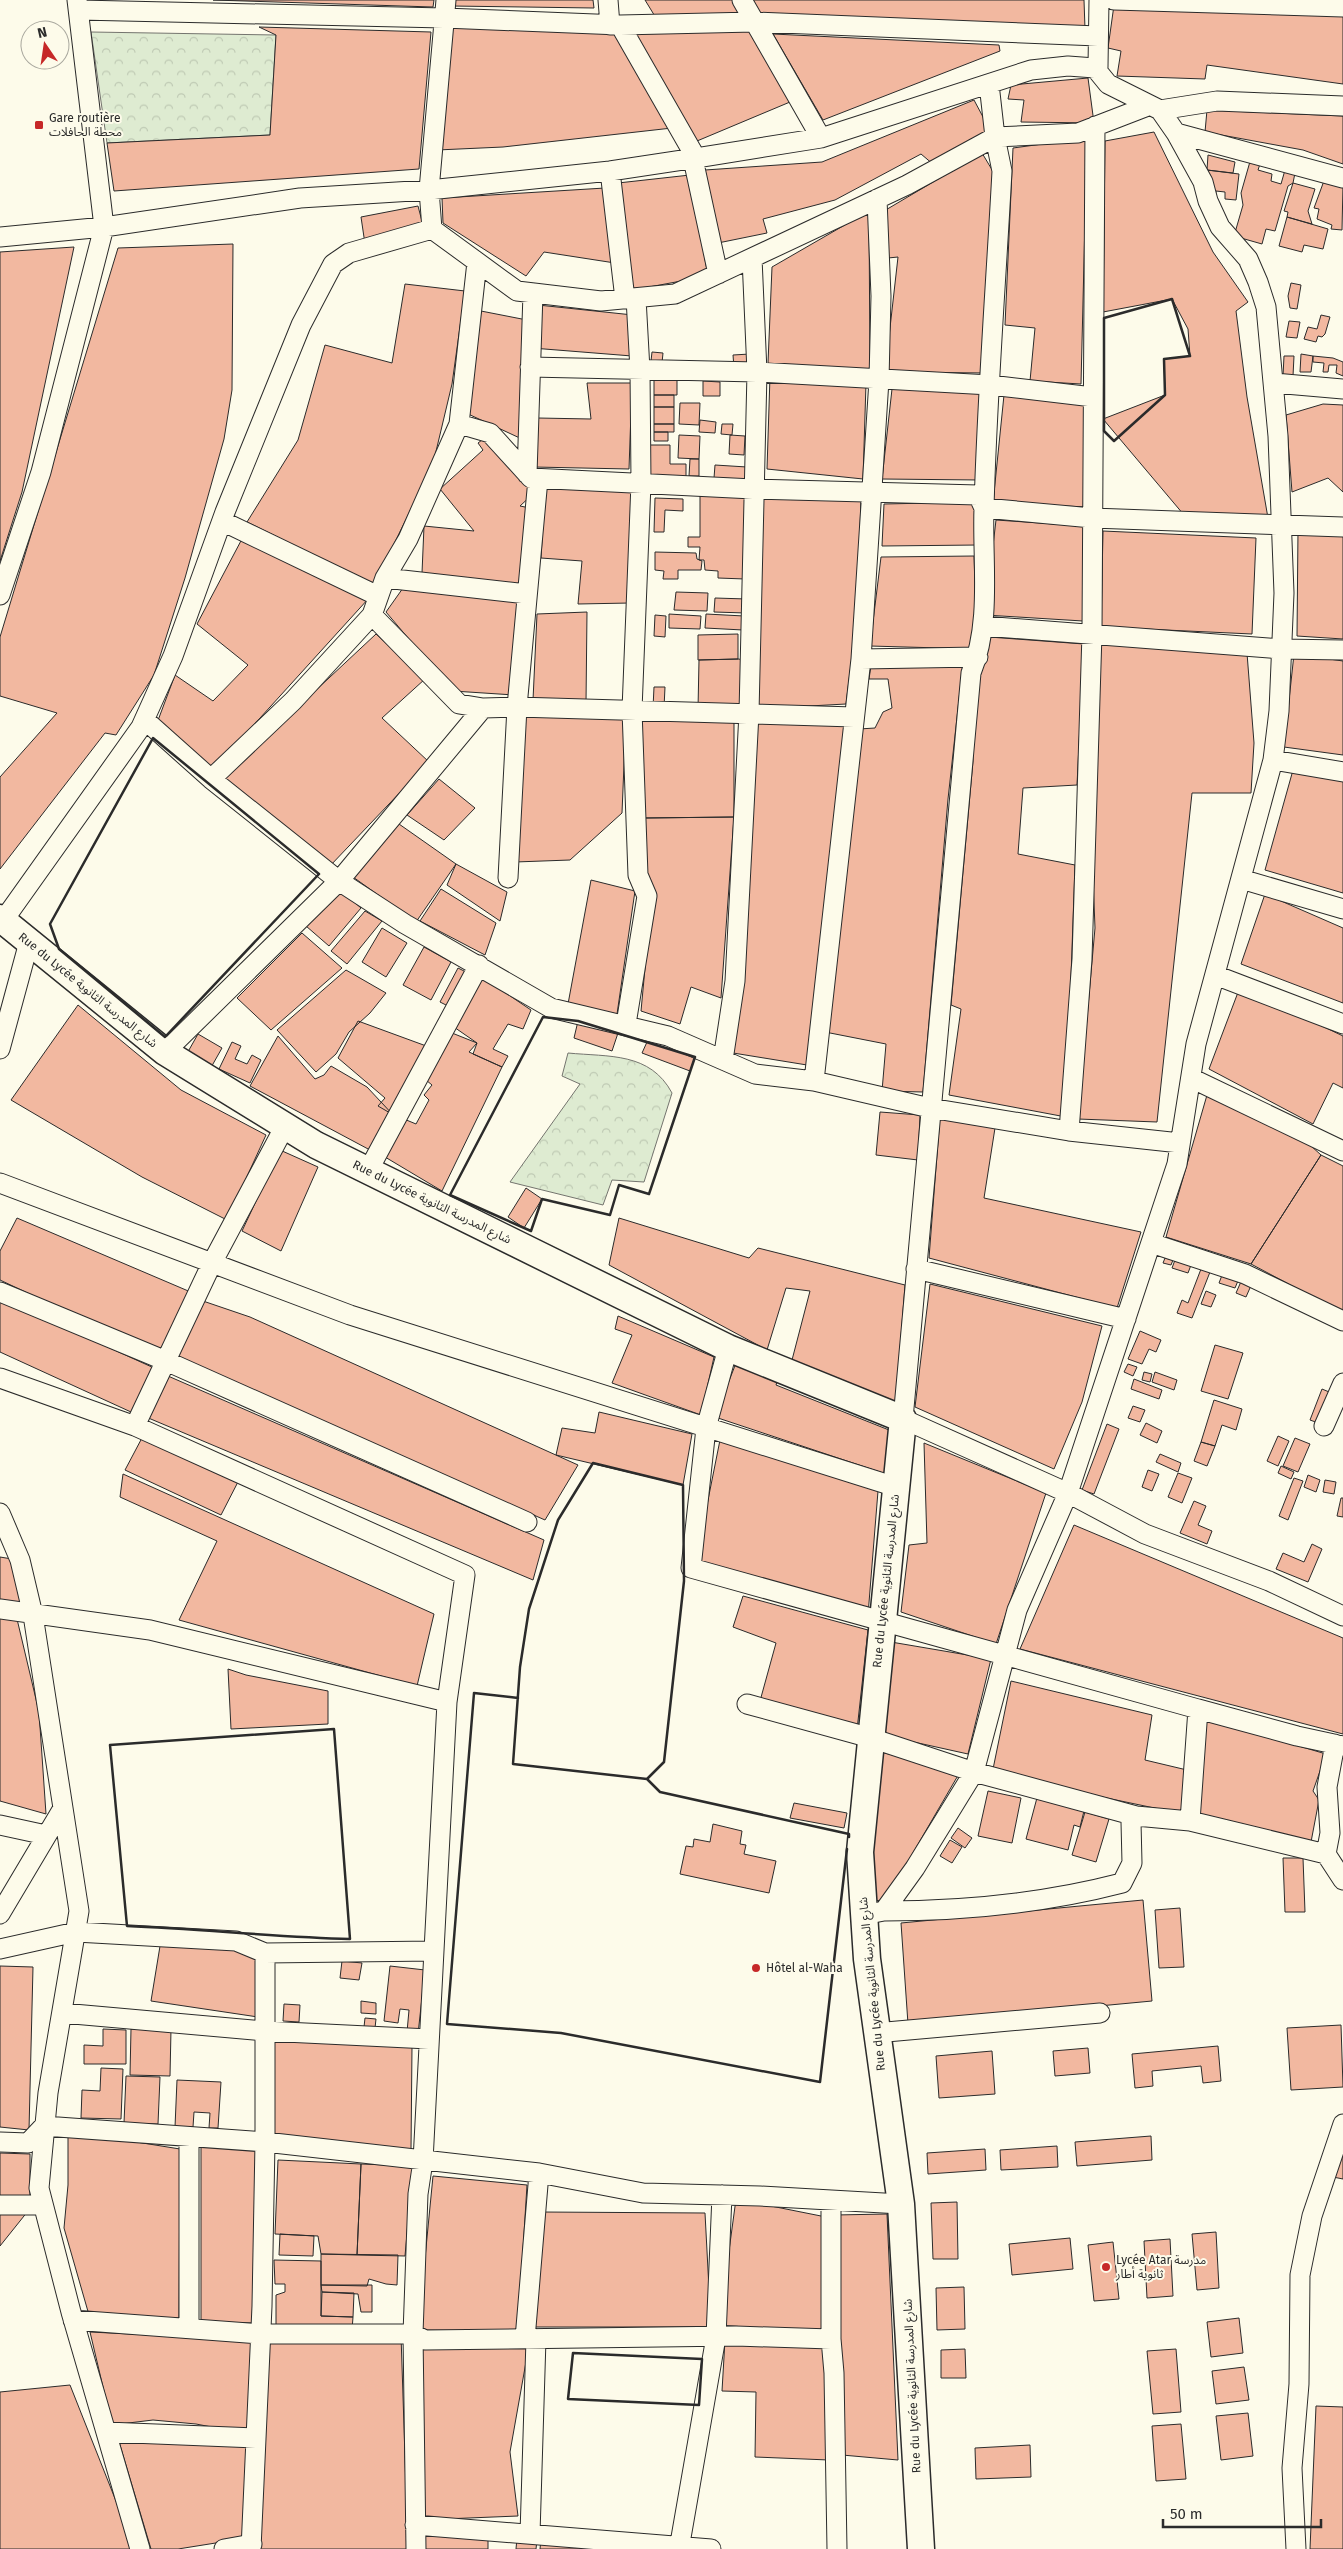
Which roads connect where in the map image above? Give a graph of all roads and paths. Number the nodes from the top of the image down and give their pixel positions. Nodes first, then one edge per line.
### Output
1 (608, 0) edge
2 (742, 0) edge
3 (1098, 0) edge
4 (1114, 0) edge
5 (78, 5) edge
6 (1343, 7) edge
7 (445, 9) edge
8 (754, 22) junction
9 (615, 25) junction
10 (1098, 36) junction
11 (1096, 67) junction
12 (989, 84) junction
13 (1343, 106) edge
14 (1154, 108) junction
15 (1095, 126) junction
16 (1176, 134) junction
17 (995, 137) junction
18 (821, 138) junction
19 (695, 159) junction
20 (610, 171) junction
21 (1343, 178) edge
22 (429, 190) junction
23 (877, 199) junction
24 (104, 227) junction
25 (432, 229) junction
26 (0, 237) edge
27 (752, 258) junction
28 (477, 262) junction
29 (718, 274) junction
30 (533, 293) junction
31 (631, 298) junction
32 (530, 367) junction
33 (640, 370) junction
34 (757, 372) junction
35 (879, 380) junction
36 (1274, 383) junction
37 (990, 385) junction
38 (1343, 388) edge
39 (1093, 397) junction
40 (459, 424) junction
41 (532, 476) junction
42 (641, 483) junction
43 (753, 488) junction
44 (872, 492) junction
45 (984, 508) junction
46 (1092, 518) junction
47 (222, 521) junction
48 (1282, 524) junction
49 (1343, 527) edge
50 (385, 578) junction
51 (527, 594) junction
52 (0, 595) edge
53 (378, 596) junction
54 (372, 615) junction
55 (983, 626) junction
56 (1092, 633) junction
57 (1281, 649) junction
58 (1343, 650) edge
59 (978, 657) junction
60 (861, 659) junction
61 (517, 707) junction
62 (483, 708) junction
63 (632, 710) junction
64 (750, 713) junction
65 (854, 717) junction
66 (145, 720) junction
67 (1273, 760) junction
68 (1343, 772) edge
69 (211, 779) junction
70 (508, 878) dead end
71 (1241, 879) junction
72 (339, 881) junction
73 (1343, 909) edge
74 (2, 919) edge
75 (29, 942) junction
76 (479, 966) junction
77 (1215, 974) junction
78 (626, 1024) junction
79 (1343, 1024) edge
80 (0, 1050) edge
81 (165, 1052) junction
82 (723, 1060) junction
83 (1191, 1078) junction
84 (814, 1081) junction
85 (930, 1108) junction
86 (285, 1126) junction
87 (1069, 1131) junction
88 (1180, 1143) junction
89 (1343, 1151) edge
90 (368, 1171) junction
91 (0, 1182) edge
92 (1151, 1243) junction
93 (212, 1263) junction
94 (916, 1269) junction
95 (0, 1292) edge
96 (1126, 1319) junction
97 (1343, 1321) edge
98 (728, 1348) junction
99 (166, 1361) junction
100 (0, 1378) edge
101 (1343, 1382) edge
102 (903, 1419) junction
103 (135, 1426) junction
104 (1324, 1426) dead end
105 (706, 1428) junction
106 (896, 1487) junction
107 (1068, 1493) junction
108 (0, 1513) edge
109 (527, 1522) dead end
110 (0, 1609) edge
111 (32, 1615) junction
112 (1343, 1616) edge
113 (881, 1623) junction
114 (1004, 1657) junction
115 (447, 1702) junction
116 (747, 1704) dead end
117 (1198, 1709) junction
118 (871, 1738) junction
119 (1339, 1745) edge
120 (974, 1772) junction
121 (63, 1808) junction
122 (1136, 1816) junction
123 (1190, 1821) junction
124 (0, 1825) edge
125 (46, 1836) junction
126 (1326, 1854) junction
127 (1343, 1880) edge
128 (873, 1913) junction
129 (0, 1914) edge
130 (76, 1932) junction
131 (0, 1949) edge
132 (434, 1951) junction
133 (265, 1953) junction
134 (62, 2013) junction
135 (1100, 2013) dead end
136 (264, 2031) junction
137 (875, 2033) junction
138 (429, 2039) junction
139 (1343, 2124) edge
140 (44, 2126) junction
141 (189, 2136) junction
142 (0, 2142) edge
143 (265, 2142) junction
144 (423, 2161) junction
145 (539, 2173) junction
146 (722, 2195) junction
147 (831, 2200) junction
148 (901, 2204) junction
149 (0, 2205) edge
150 (44, 2205) junction
151 (73, 2320) junction
152 (189, 2328) junction
153 (261, 2334) junction
154 (413, 2334) junction
155 (716, 2337) junction
156 (530, 2339) junction
157 (831, 2340) junction
158 (106, 2432) junction
159 (256, 2438) junction
160 (415, 2525) junction
161 (530, 2534) junction
162 (251, 2546) edge
163 (679, 2548) edge
164 (140, 2549) edge
165 (224, 2549) edge
166 (416, 2549) edge
167 (711, 2549) edge
168 (837, 2549) edge
169 (921, 2549) edge
170 (1296, 2549) edge

1 - 9 street
2 - 8 street
3 - 10 street
4 - 6 street
5 - 7 street
5 - 24 street
7 - 9 street
7 - 22 street
8 - 9 street
8 - 10 street
8 - 18 street
9 - 19 street
10 - 11 street
11 - 12 street
11 - 14 street
12 - 17 street
12 - 18 street
13 - 14 street
14 - 15 street
14 - 16 street
15 - 17 street
15 - 39 street
16 - 21 street
16 - 36 street
17 - 23 street
17 - 37 street
18 - 19 street
19 - 20 street
19 - 29 street
20 - 22 street
20 - 31 street
22 - 24 street
22 - 25 street
23 - 27 street
23 - 35 street
24 - 26 street
24 - 52 street
25 - 28 street
25 - 47 street
27 - 29 street
27 - 34 street
28 - 30 street
28 - 40 street
29 - 31 street
30 - 31 street
30 - 32 street
31 - 33 street
32 - 33 street
32 - 41 street
33 - 34 street
33 - 42 street
34 - 35 street
34 - 43 street
35 - 37 street
35 - 44 street
36 - 38 street
36 - 48 street
37 - 39 street
37 - 45 street
39 - 46 street
40 - 41 street
40 - 50 street
41 - 42 street
41 - 51 street
42 - 43 street
42 - 63 street
43 - 44 street
43 - 64 street
44 - 45 street
44 - 60 street
45 - 46 street
45 - 55 street
46 - 48 street
46 - 56 street
47 - 53 street
47 - 66 street
48 - 49 street
48 - 57 street
50 - 51 street
50 - 53 street
51 - 61 street
53 - 54 street
54 - 62 street
54 - 69 street
55 - 56 street
55 - 59 street
56 - 57 street
56 - 87 street
57 - 58 street
57 - 67 street
59 - 60 street
59 - 85 street
60 - 65 street
61 - 62 street
61 - 63 street
61 - 70 street
62 - 72 street
63 - 64 street
63 - 78 street
64 - 65 street
64 - 82 street
65 - 84 street
66 - 69 street
66 - 74 street
67 - 68 street
67 - 71 street
69 - 72 street
71 - 73 street
71 - 77 street
72 - 76 street
72 - 81 street
74 - 75 street, Rue du Lycée شارع المدرسة الثانوية
75 - 80 street
75 - 81 street, Rue du Lycée شارع المدرسة الثانوية
76 - 78 street
76 - 90 street
77 - 79 street
77 - 83 street
78 - 82 street
81 - 86 street, Rue du Lycée شارع المدرسة الثانوية
82 - 84 street
83 - 88 street
83 - 89 street
84 - 85 street
85 - 87 street
85 - 94 street
86 - 90 street, Rue du Lycée شارع المدرسة الثانوية
86 - 93 street
87 - 88 street
88 - 92 street
90 - 98 street, Rue du Lycée شارع المدرسة الثانوية
91 - 93 street
92 - 96 street
92 - 97 street
93 - 99 street
93 - 105 street
94 - 96 street
94 - 102 street
95 - 99 street
96 - 107 street
98 - 102 street, Rue du Lycée شارع المدرسة الثانوية
98 - 105 street
99 - 103 street
99 - 109 street
100 - 103 street
101 - 104 street
102 - 106 street, Rue du Lycée شارع المدرسة الثانوية
102 - 107 street, Rue du Lycée شارع المدرسة الثانوية
103 - 115 street
105 - 106 street
105 - 113 street
106 - 113 street, Rue du Lycée شارع المدرسة الثانوية
107 - 112 street, Rue du Lycée شارع المدرسة الثانوية
107 - 114 street
108 - 111 street
110 - 111 street
111 - 115 street
111 - 121 street
113 - 114 street
113 - 118 street, Rue du Lycée شارع المدرسة الثانوية
114 - 117 street
114 - 120 street
115 - 132 street
116 - 118 street
117 - 119 street
117 - 123 street
118 - 120 street
118 - 128 street, Rue du Lycée شارع المدرسة الثانوية
119 - 126 street
120 - 122 street
120 - 128 street
121 - 125 street
121 - 130 street
122 - 123 street
122 - 128 street
123 - 126 street
124 - 125 street
125 - 129 street
126 - 127 street
128 - 137 street, Rue du Lycée شارع المدرسة الثانوية
130 - 131 street
130 - 133 street
130 - 134 street
132 - 133 street
132 - 138 street
133 - 136 street
134 - 136 street
134 - 140 street
135 - 137 street
136 - 138 street
136 - 143 street
137 - 148 street, Rue du Lycée شارع المدرسة الثانوية
138 - 144 street
139 - 170 street
140 - 141 street
140 - 142 street
140 - 150 street
141 - 143 street
141 - 152 street
143 - 144 street
143 - 153 street
144 - 145 street
144 - 154 street
145 - 146 street
145 - 156 street
146 - 147 street
146 - 155 street
147 - 148 street
147 - 157 street
148 - 169 street, Rue du Lycée شارع المدرسة الثانوية
149 - 150 street
150 - 151 street
151 - 152 street
151 - 158 street
152 - 153 street
153 - 154 street
153 - 159 street
154 - 156 street
154 - 160 street
155 - 156 street
155 - 157 street
155 - 163 street
156 - 161 street
157 - 168 street
158 - 159 street
158 - 164 street
159 - 162 street
160 - 161 street
160 - 166 street
161 - 163 street
162 - 165 street
163 - 167 street

